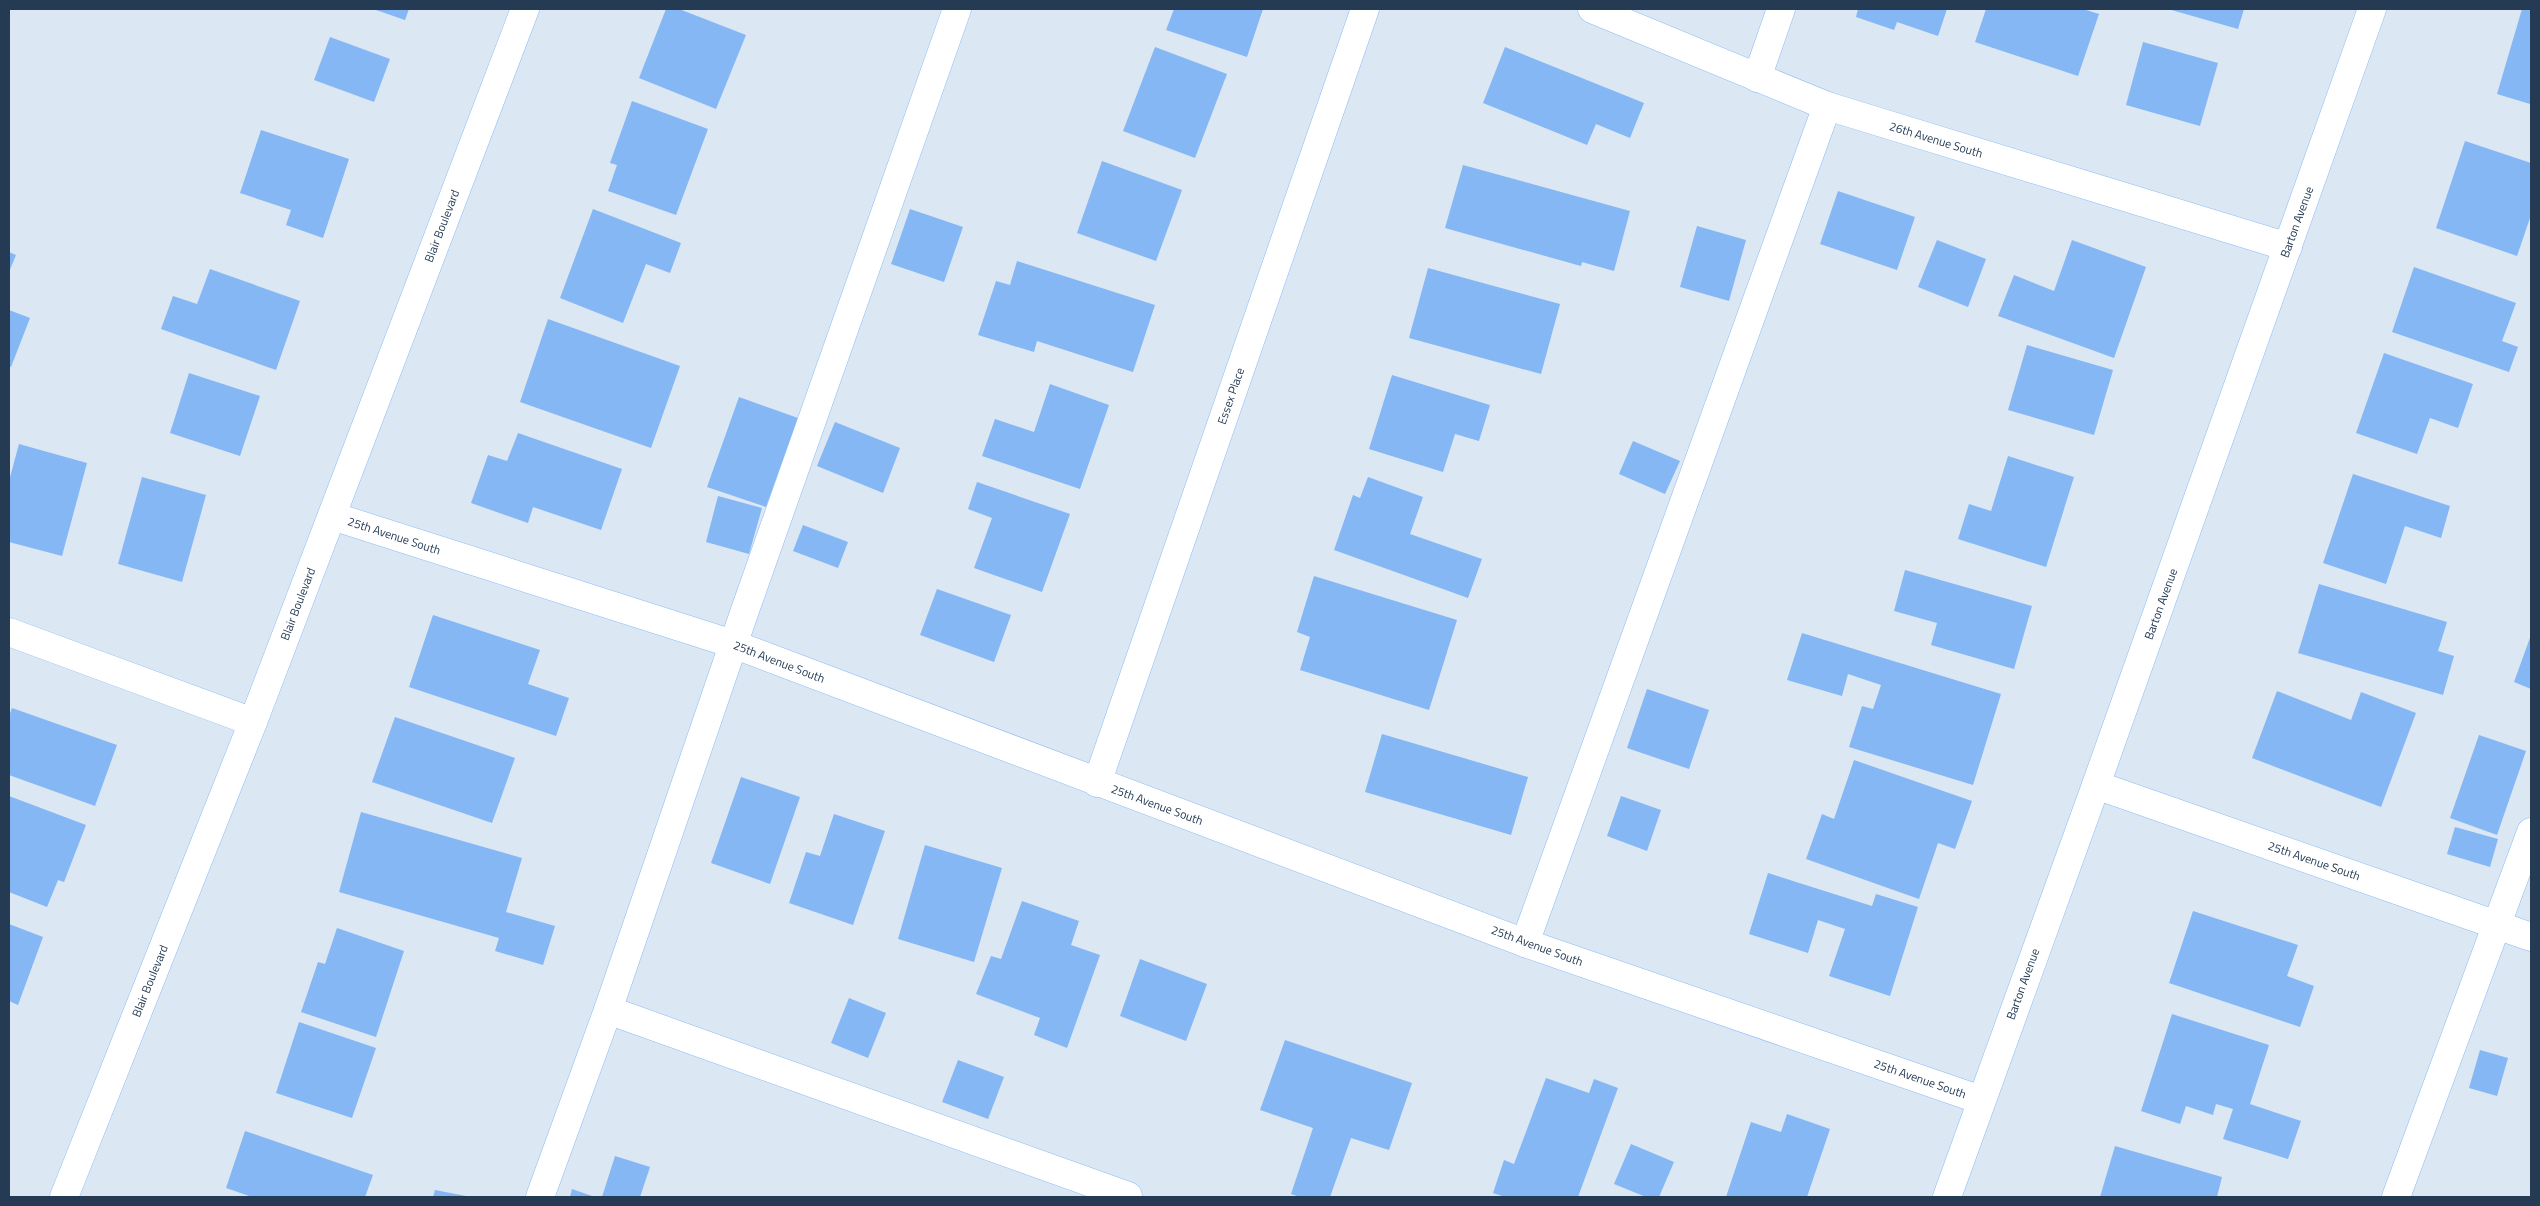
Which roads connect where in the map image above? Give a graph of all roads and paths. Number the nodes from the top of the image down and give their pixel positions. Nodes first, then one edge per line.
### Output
1 (525, 9) edge
2 (957, 9) edge
3 (1365, 9) edge
4 (1592, 9) edge
5 (1781, 9) edge
6 (2372, 9) edge
7 (1757, 78) junction
8 (1827, 106) junction
9 (2288, 248) junction
10 (332, 516) junction
11 (9, 632) edge
12 (733, 644) junction
13 (253, 722) junction
14 (1097, 783) junction
15 (2096, 785) junction
16 (2531, 832) edge
17 (2498, 925) junction
18 (2531, 937) edge
19 (1525, 943) junction
20 (608, 1010) junction
21 (1980, 1100) junction
22 (1128, 1196) edge
23 (64, 1197) edge
24 (540, 1197) edge
25 (1947, 1197) edge
26 (2396, 1197) edge

1 - 10 street, Blair Boulevard
2 - 12 street
3 - 14 street, Essex Place
4 - 7 street, 26th Avenue South
5 - 7 street
6 - 9 street, Barton Avenue
7 - 8 street, 26th Avenue South
8 - 9 street, 26th Avenue South
8 - 19 street
9 - 15 street, Barton Avenue
10 - 12 street, 25th Avenue South
10 - 13 street, Blair Boulevard
11 - 13 street
12 - 14 street, 25th Avenue South
12 - 20 street
13 - 23 street, Blair Boulevard
14 - 19 street, 25th Avenue South
15 - 17 street, 25th Avenue South
15 - 21 street, Barton Avenue
16 - 17 street
17 - 18 street, 25th Avenue South
17 - 26 street
19 - 21 street, 25th Avenue South
20 - 22 street
20 - 24 street
21 - 25 street, Barton Avenue

